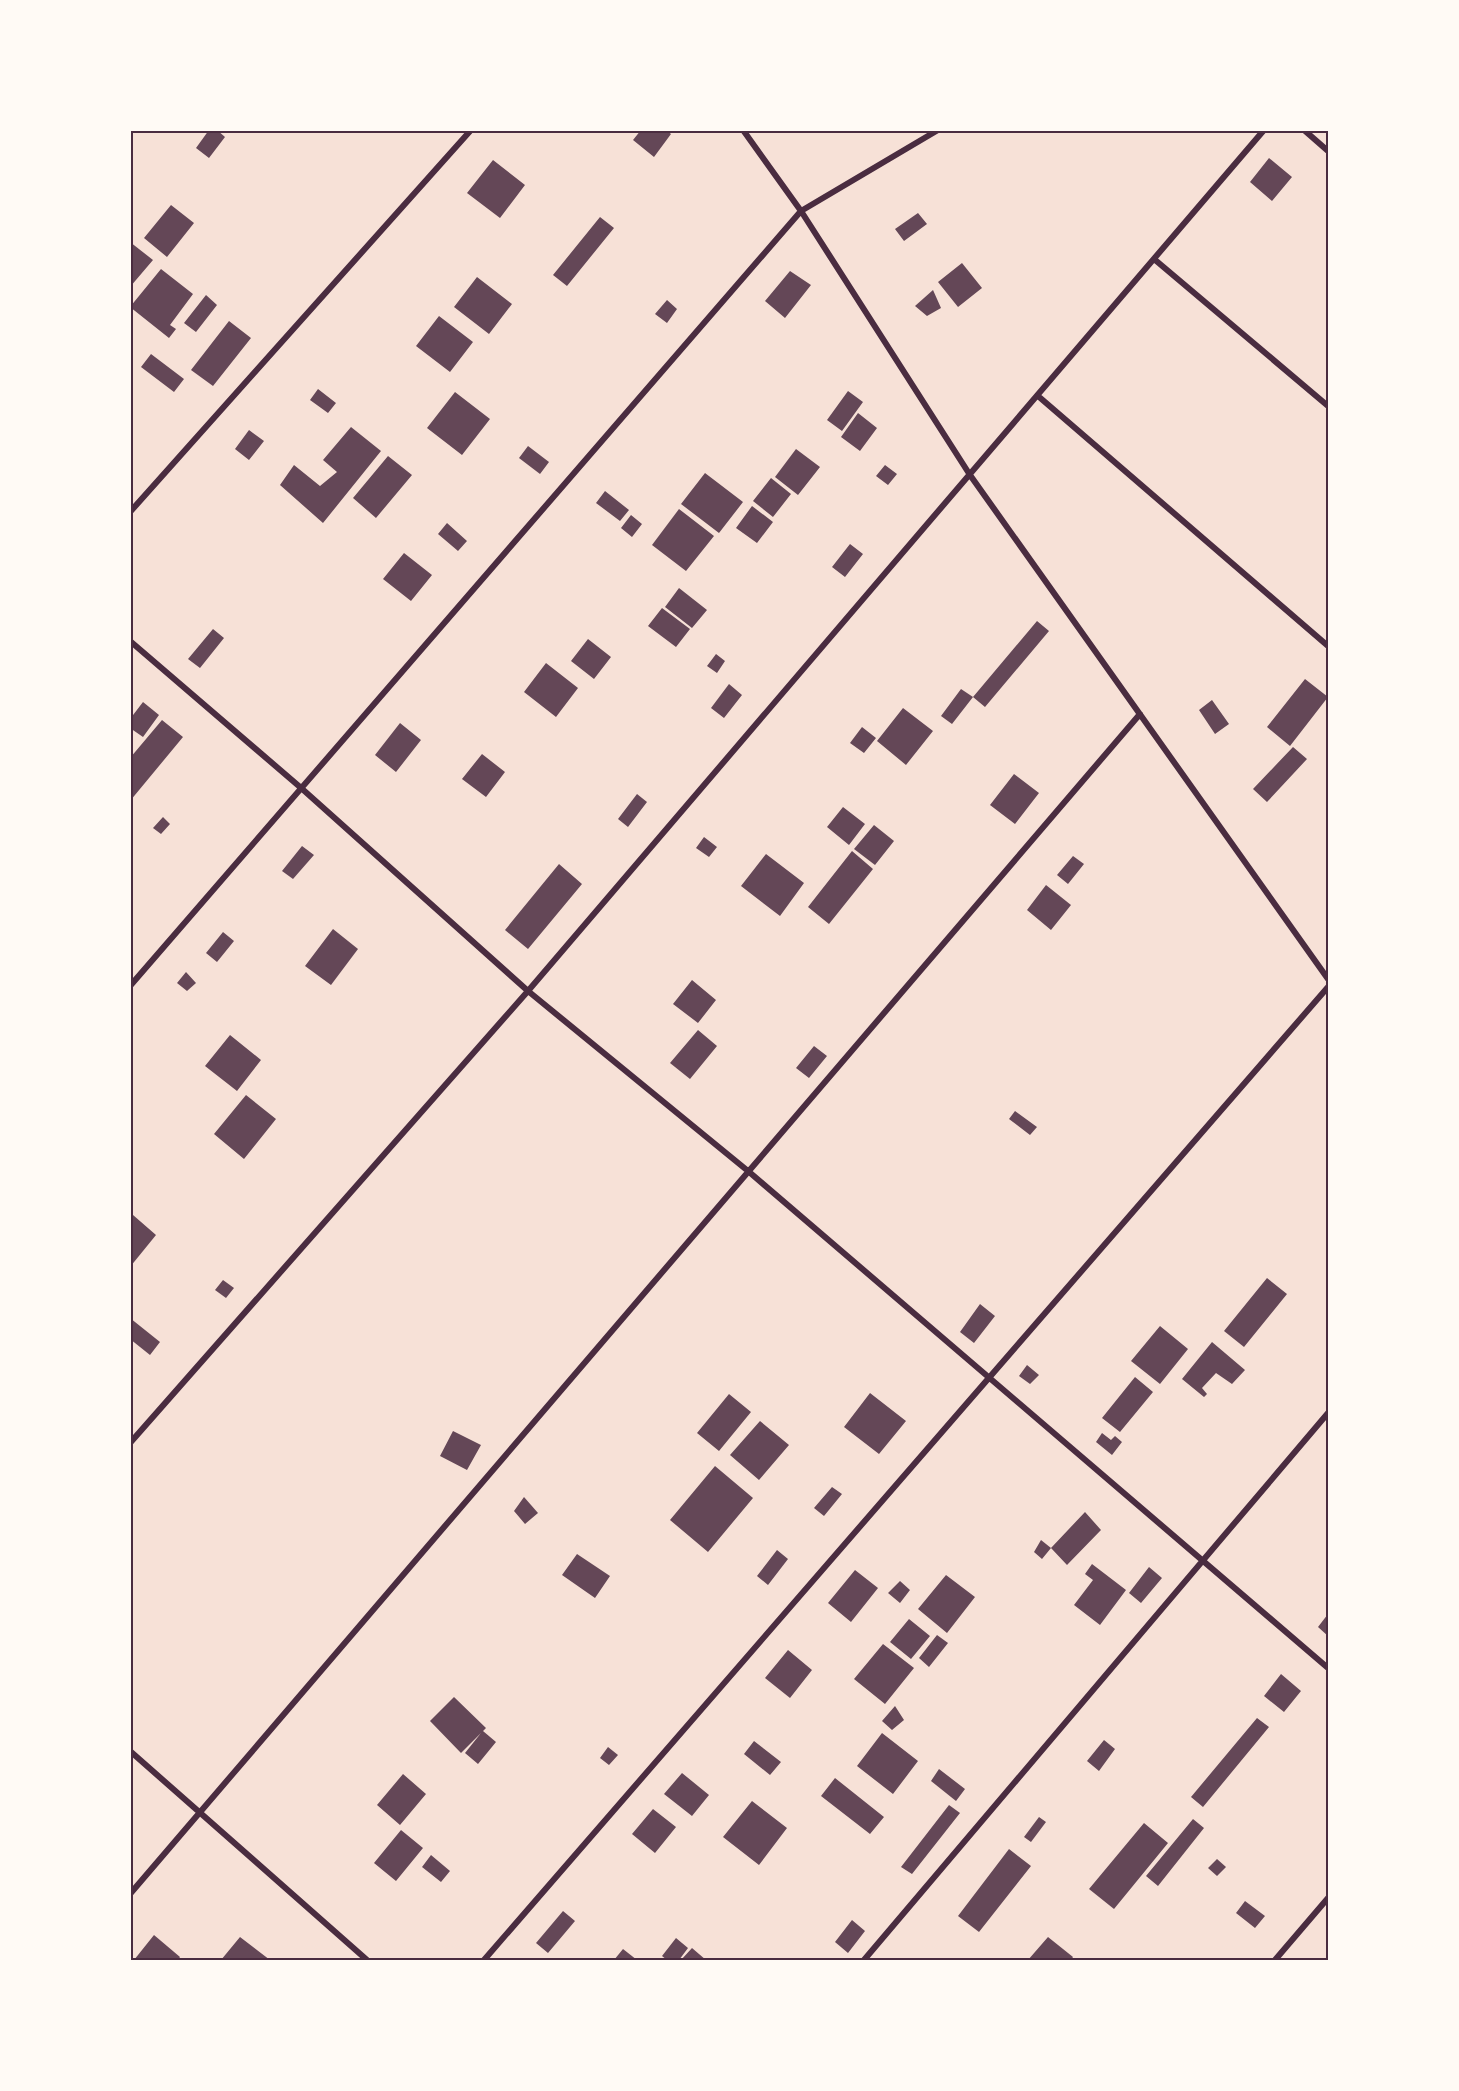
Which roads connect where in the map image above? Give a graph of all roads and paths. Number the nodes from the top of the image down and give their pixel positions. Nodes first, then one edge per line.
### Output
1 (471, 130) edge
2 (743, 130) edge
3 (938, 130) edge
4 (1264, 130) edge
5 (1304, 130) edge
6 (1329, 151) edge
7 (801, 211) junction
8 (1154, 259) junction
9 (1038, 396) junction
10 (1329, 406) edge
11 (970, 475) junction
12 (130, 512) edge
13 (130, 641) edge
14 (1329, 646) edge
15 (1140, 714) junction
16 (300, 787) junction
17 (1329, 979) edge
18 (130, 986) edge
19 (1329, 987) edge
20 (528, 991) junction
21 (748, 1171) junction
22 (989, 1378) junction
23 (1329, 1413) edge
24 (130, 1443) edge
25 (1204, 1561) junction
26 (1329, 1668) edge
27 (130, 1751) edge
28 (200, 1813) junction
29 (130, 1894) edge
30 (1329, 1898) edge
31 (367, 1960) edge
32 (484, 1960) edge
33 (864, 1960) edge
34 (1275, 1960) edge

1 - 12 street
2 - 7 street
3 - 7 street
4 - 8 street
5 - 6 street
7 - 11 street
7 - 16 street
8 - 9 street
8 - 10 street
9 - 11 street
9 - 14 street
11 - 15 street
11 - 20 street
13 - 16 street
15 - 17 street
15 - 21 street
16 - 18 street
16 - 20 street
19 - 22 street
20 - 21 street
20 - 24 street
21 - 22 street
21 - 28 street
22 - 25 street
22 - 32 street
23 - 25 street
25 - 26 street
25 - 33 street
27 - 28 street
28 - 29 street
28 - 31 street
30 - 34 street

